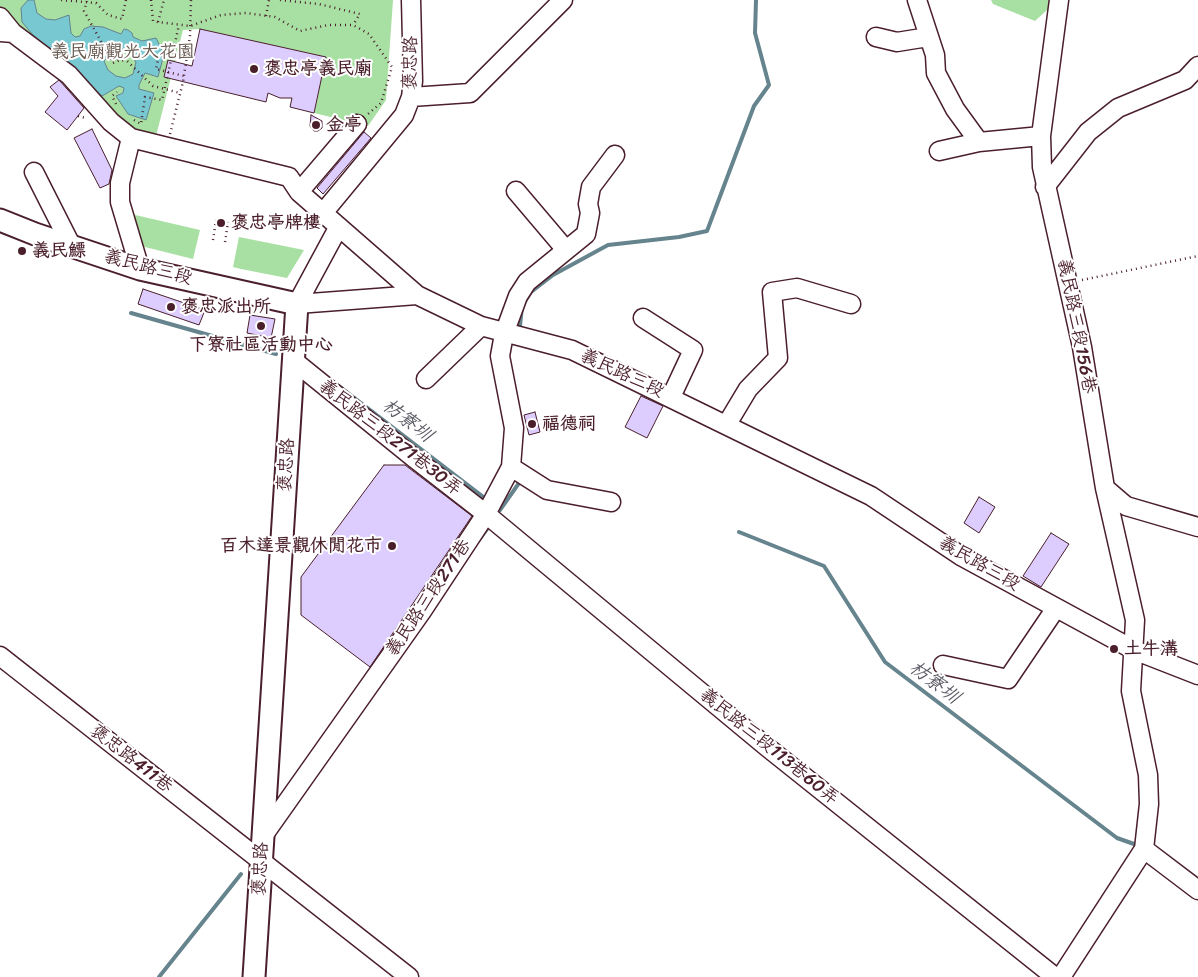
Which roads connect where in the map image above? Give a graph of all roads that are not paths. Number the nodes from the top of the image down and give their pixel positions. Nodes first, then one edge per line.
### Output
1 (411, 0) edge
2 (563, 0) edge
3 (917, 0) edge
4 (1059, 0) edge
5 (0, 17) edge
6 (7, 32) edge
7 (876, 37) dead end
8 (928, 37) junction
9 (1198, 66) edge
10 (411, 97) junction
11 (357, 124) road end
12 (1041, 136) junction
13 (131, 138) junction
14 (979, 142) junction
15 (939, 151) dead end
16 (615, 155) dead end
17 (34, 172) dead end
18 (1045, 187) junction
19 (516, 191) dead end
20 (299, 192) junction
21 (323, 213) junction
22 (0, 220) edge
23 (338, 228) junction
24 (72, 247) junction
25 (566, 250) junction
26 (140, 269) junction
27 (417, 295) junction
28 (297, 304) junction
29 (851, 304) dead end
30 (643, 318) dead end
31 (480, 326) junction
32 (504, 334) junction
33 (294, 361) junction
34 (426, 379) dead end
35 (671, 397) junction
36 (726, 424) junction
37 (511, 467) junction
38 (1105, 488) junction
39 (611, 502) dead end
40 (486, 514) junction
41 (1198, 527) edge
42 (1056, 608) junction
43 (1134, 650) junction
44 (0, 656) edge
45 (943, 665) dead end
46 (1198, 675) edge
47 (263, 836) junction
48 (1144, 850) junction
49 (262, 862) junction
50 (1198, 890) edge
51 (254, 977) edge
52 (409, 977) edge
53 (1055, 977) edge
54 (1061, 977) edge

1 - 10 street, 褒忠路
2 - 10 street
3 - 8 street
4 - 12 street, 義民路三段156巷
5 - 6 street
6 - 13 street
7 - 8 street
8 - 14 street
9 - 18 street
10 - 21 street, 褒忠路
11 - 20 street
12 - 14 street
12 - 18 street, 義民路三段156巷
13 - 20 street
13 - 26 street
14 - 15 street
16 - 25 street, 義民路三段271巷
17 - 24 street
18 - 38 street, 義民路三段156巷
19 - 25 street
20 - 21 street
21 - 23 street
22 - 24 main road, 義民路三段
23 - 27 street
23 - 28 street, 褒忠路
24 - 26 main road, 義民路三段
25 - 32 street, 義民路三段271巷
26 - 28 main road, 義民路三段
27 - 28 street, 義民路三段
27 - 31 street, 義民路三段
28 - 33 main road, 褒忠路
29 - 36 street
30 - 35 street
31 - 32 street, 義民路三段
31 - 34 street
32 - 35 street, 義民路三段
32 - 37 street, 義民路三段271巷
33 - 40 street, 義民路三段271巷30弄
33 - 47 main road, 褒忠路
35 - 36 street, 義民路三段
36 - 42 street, 義民路三段
37 - 39 street
37 - 40 street, 義民路三段271巷
38 - 41 street
38 - 43 street, 義民路三段156巷
40 - 47 street, 義民路三段271巷
40 - 53 street, 義民路三段113巷60弄
42 - 43 street, 義民路三段
42 - 45 street
43 - 46 street, 義民路三段
43 - 48 street, 義民路三段156巷
44 - 49 street, 褒忠路411巷
47 - 49 main road, 褒忠路
48 - 50 street
48 - 54 street
49 - 51 main road, 褒忠路
49 - 52 street, 褒忠路411巷

